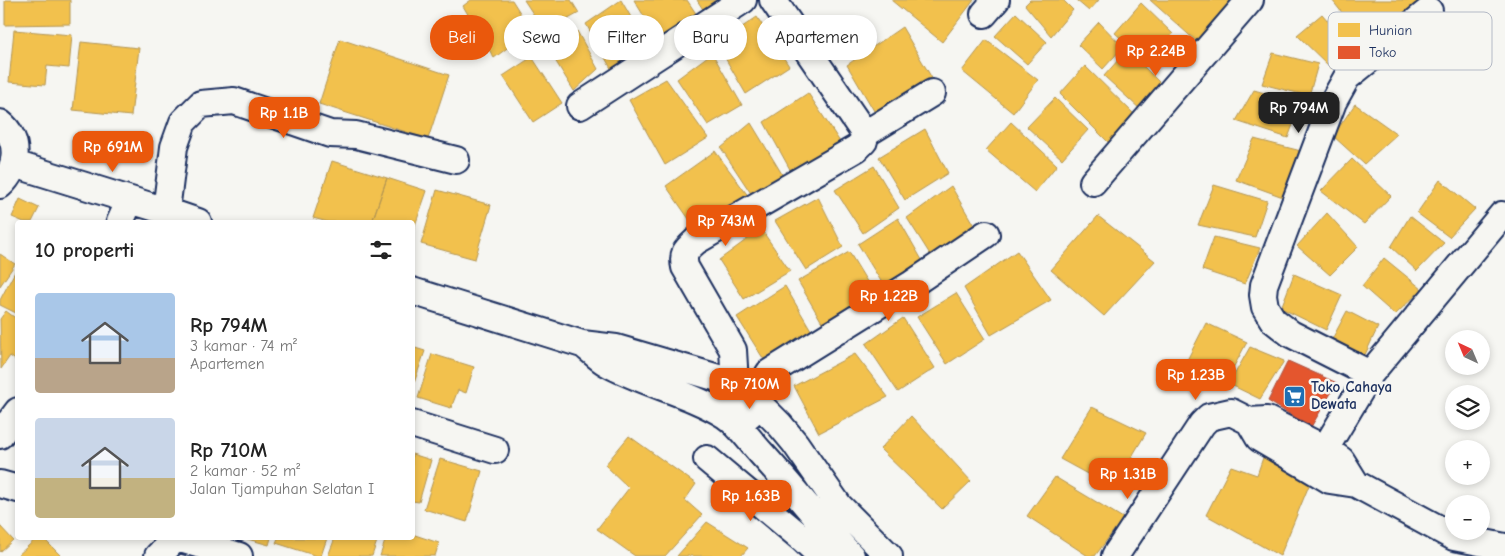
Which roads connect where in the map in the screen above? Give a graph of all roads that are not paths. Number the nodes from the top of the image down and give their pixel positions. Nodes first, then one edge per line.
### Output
1 (743, 0) edge
2 (773, 0) edge
3 (1250, 0) edge
4 (1355, 70) edge
5 (932, 93) dead end
6 (580, 106) dead end
7 (0, 123) edge
8 (865, 134) junction
9 (456, 160) dead end
10 (7, 175) edge
11 (1093, 182) dead end
12 (125, 211) edge
13 (166, 211) junction
14 (1502, 215) dead end
15 (192, 220) edge
16 (986, 234) dead end
17 (415, 291) edge
18 (567, 339) junction
19 (1370, 374) junction
20 (735, 383) junction
21 (755, 400) junction
22 (15, 415) edge
23 (1249, 421) junction
24 (733, 423) junction
25 (415, 425) edge
26 (0, 435) edge
27 (1324, 449) junction
28 (495, 450) dead end
29 (707, 458) dead end
30 (0, 484) edge
31 (1356, 484) junction
32 (15, 488) edge
33 (175, 540) edge
34 (184, 540) edge
35 (1505, 547) edge
36 (158, 556) edge
37 (238, 556) edge
38 (821, 556) edge
39 (851, 556) edge
40 (889, 556) edge
41 (1115, 556) edge

1 - 6 street
2 - 8 street
3 - 11 street
4 - 19 street
5 - 8 street
7 - 10 street
8 - 20 street
9 - 13 street
10 - 12 street
12 - 13 street
13 - 15 street
14 - 19 street
16 - 21 street
17 - 18 street
18 - 20 street
18 - 24 street
19 - 27 street
20 - 21 street
20 - 24 street
21 - 24 street
21 - 40 street
22 - 26 street
23 - 27 street
23 - 31 street
23 - 41 street
24 - 39 street
25 - 28 street
27 - 31 street
29 - 38 street
30 - 32 street
31 - 35 street
33 - 36 street
34 - 37 street

